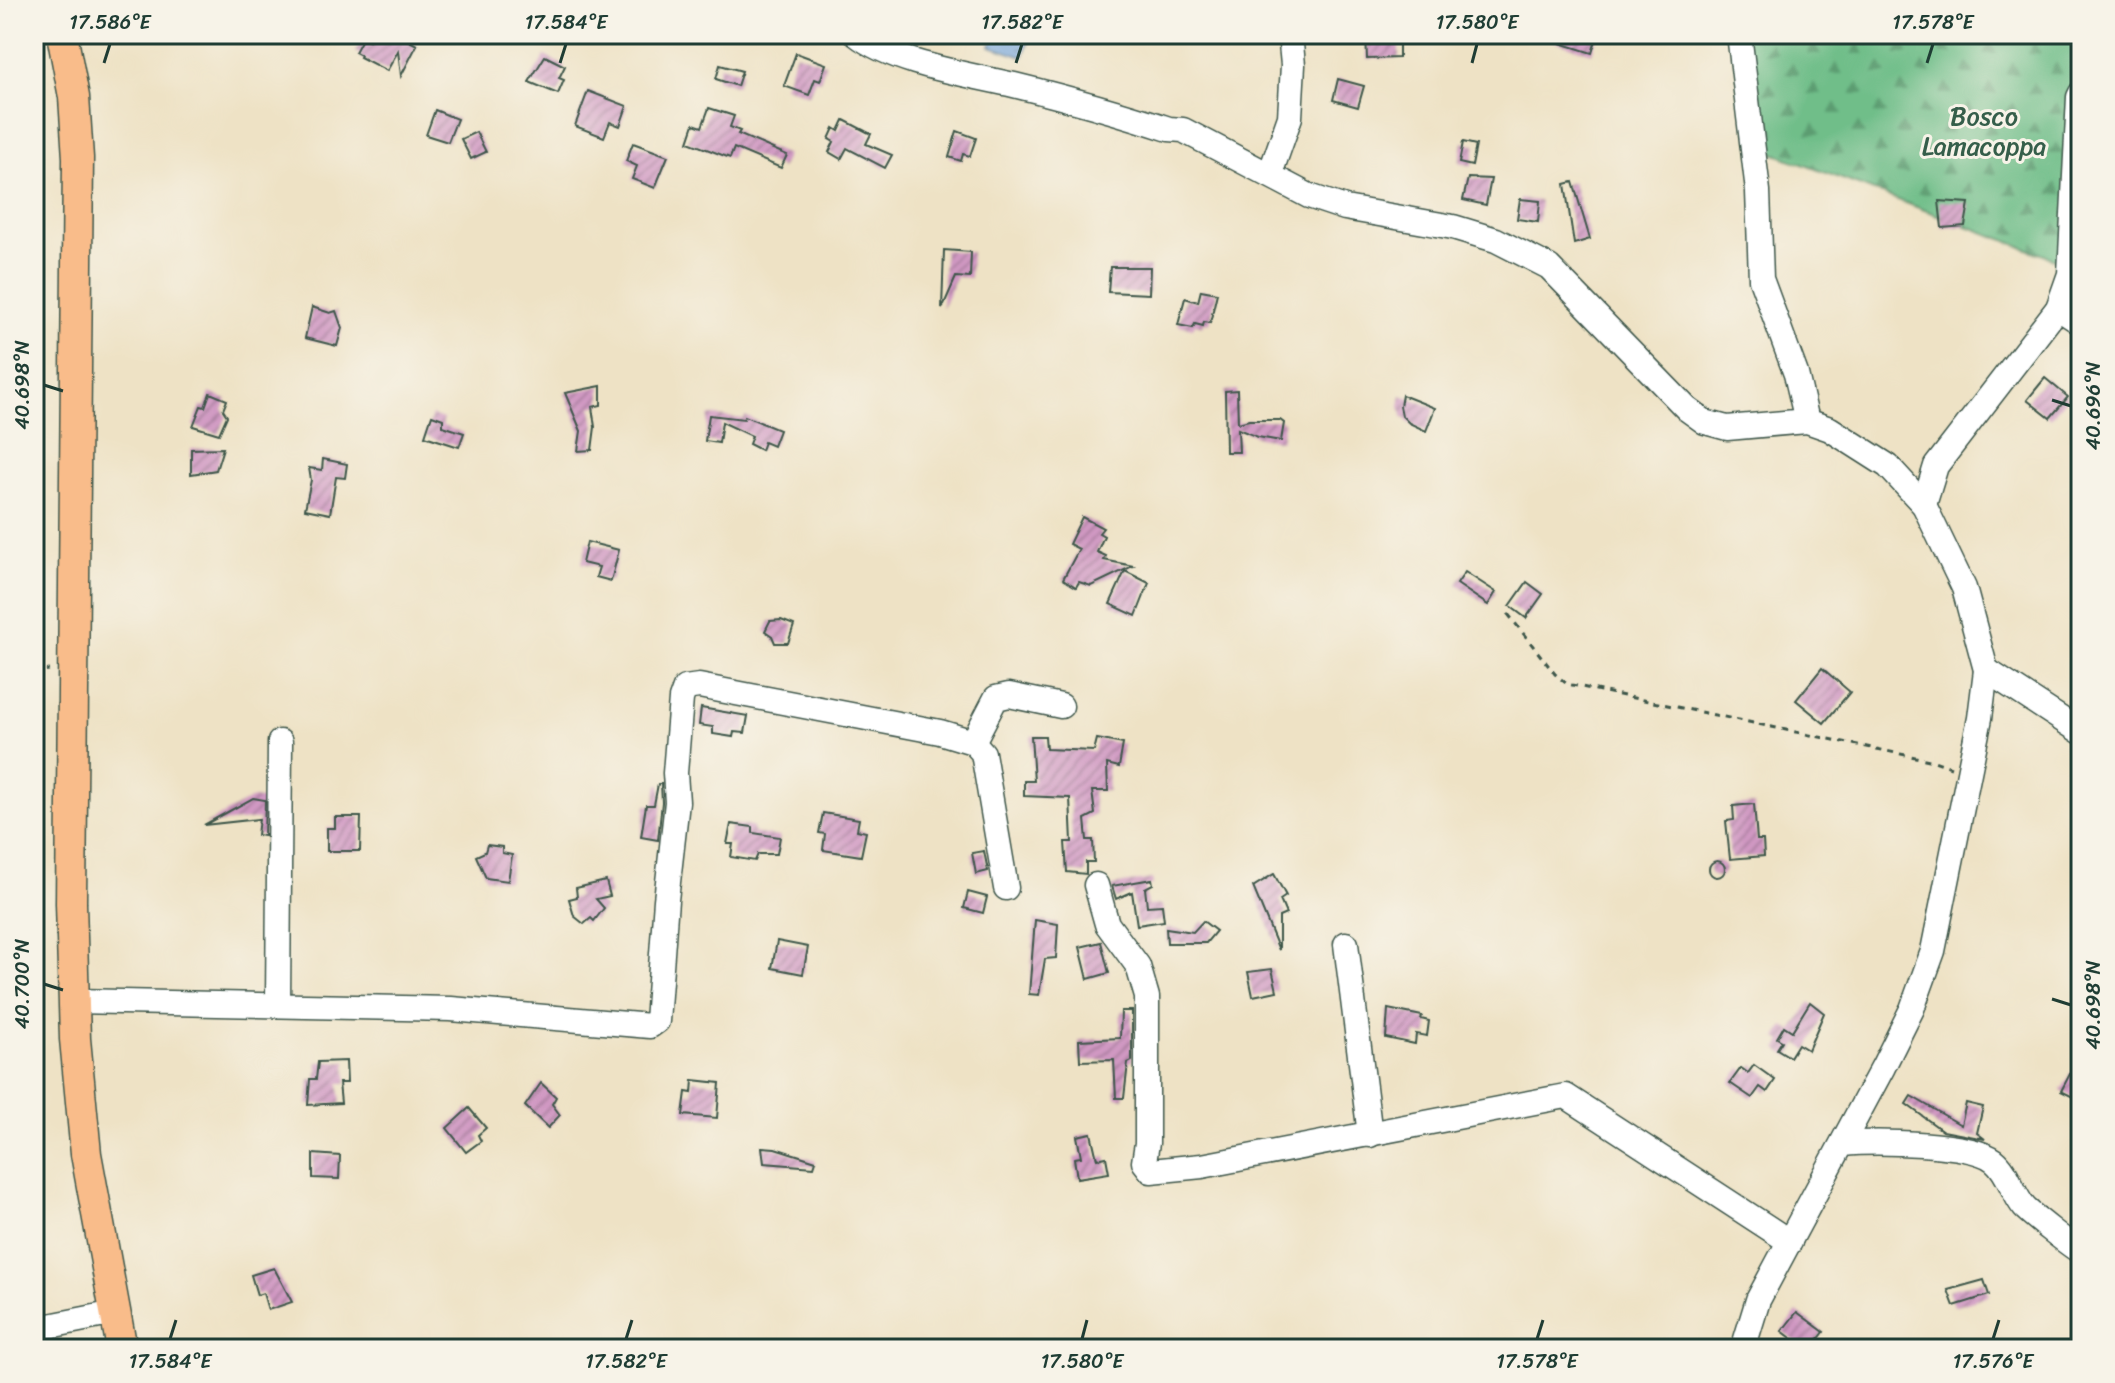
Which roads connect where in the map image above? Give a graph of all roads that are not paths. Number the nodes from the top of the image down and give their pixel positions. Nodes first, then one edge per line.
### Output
1 (62, 34) edge
2 (856, 34) edge
3 (1290, 34) edge
4 (1739, 34) edge
5 (2081, 93) edge
6 (1270, 174) junction
7 (2058, 308) junction
8 (2081, 323) edge
9 (1807, 421) junction
10 (1924, 505) junction
11 (1986, 670) junction
12 (1061, 706) dead end
13 (2081, 732) edge
14 (280, 742) dead end
15 (973, 742) junction
16 (1096, 885) dead end
17 (1006, 888) dead end
18 (1346, 944) dead end
19 (74, 1001) junction
20 (278, 1004) junction
21 (1370, 1135) junction
22 (1843, 1144) junction
23 (1790, 1242) junction
24 (2081, 1252) edge
25 (115, 1313) junction
26 (34, 1329) edge
27 (122, 1349) edge
28 (1743, 1349) edge

1 - 19 main road
2 - 6 street
3 - 6 street
4 - 9 street
5 - 7 street
6 - 9 street
7 - 8 street
7 - 10 street
9 - 10 street
10 - 11 street
11 - 13 street
11 - 22 street
12 - 15 street
14 - 20 street
15 - 17 street
15 - 20 street
16 - 21 street
18 - 21 street
19 - 20 street
19 - 25 main road
21 - 23 street
22 - 23 street
22 - 24 street
23 - 28 street
25 - 26 street
25 - 27 main road

